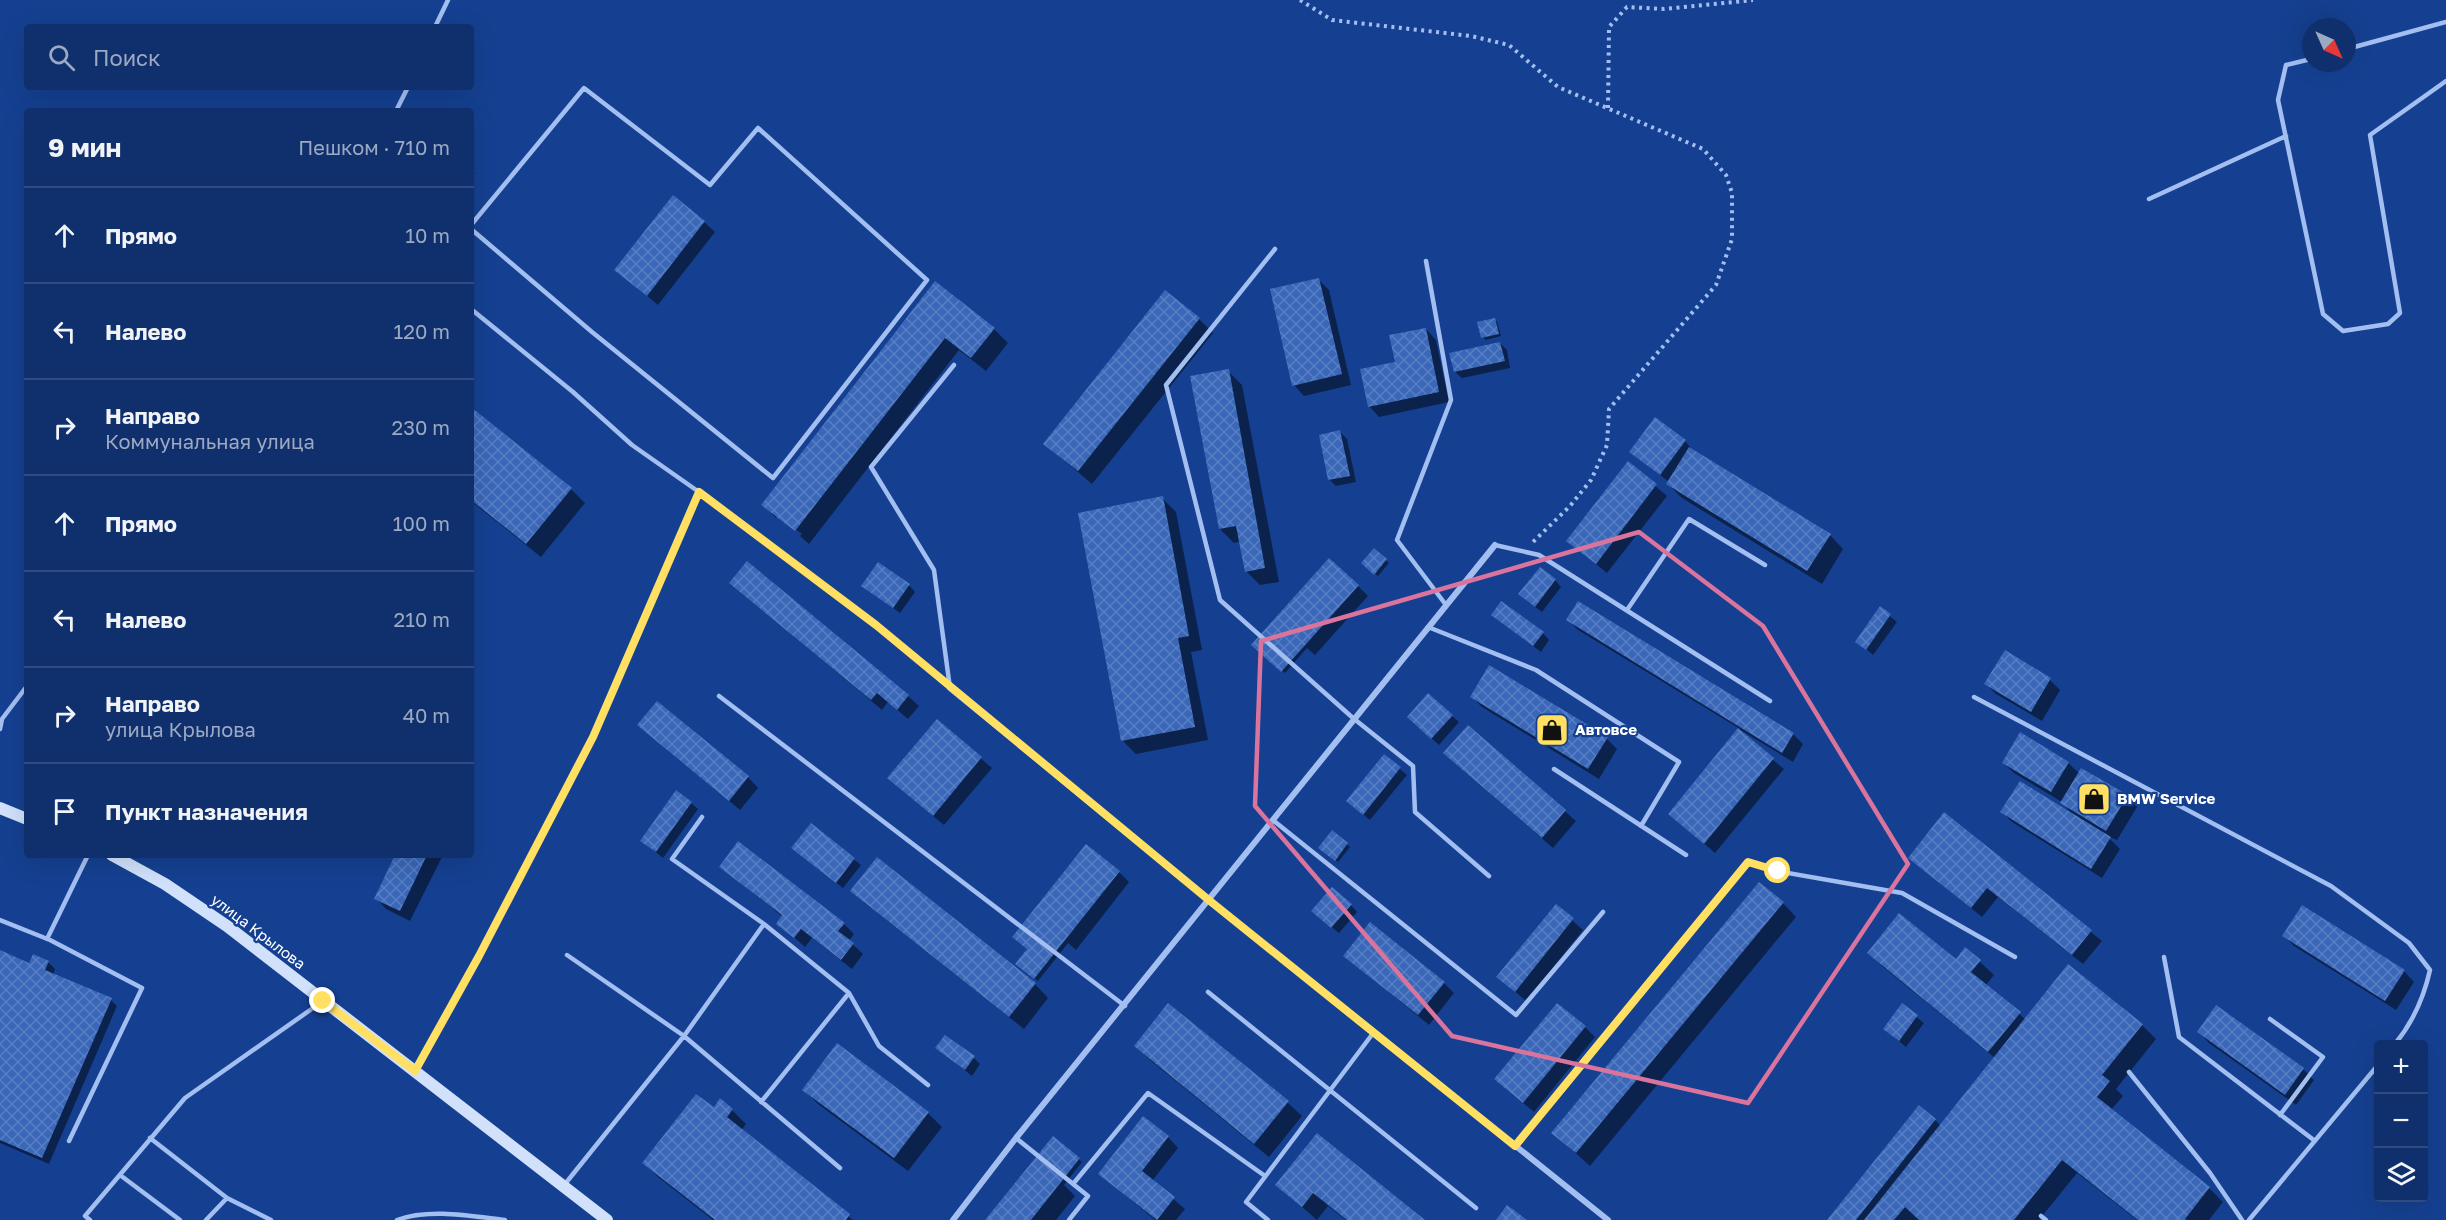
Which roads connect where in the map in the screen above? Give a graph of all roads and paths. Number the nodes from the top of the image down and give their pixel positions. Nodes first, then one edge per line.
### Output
1 (448, 0) edge
2 (1300, 0) edge
3 (1753, 0) edge
4 (2446, 22) edge
5 (436, 24) edge
6 (2356, 47) edge
7 (2302, 61) edge
8 (2446, 81) edge
9 (406, 90) edge
10 (398, 108) edge
11 (1608, 108) junction
12 (2286, 136) junction
13 (2148, 199) dead end
14 (474, 223) edge
15 (474, 230) edge
16 (1275, 249) dead end
17 (1426, 261) dead end
18 (474, 311) edge
19 (954, 365) dead end
20 (699, 492) junction
21 (1495, 546) joint
22 (1524, 551) junction
23 (1765, 565) dead end
24 (1446, 605) junction
25 (1627, 610) junction
26 (1428, 627) junction
27 (950, 688) junction
28 (24, 690) edge
29 (719, 696) dead end
30 (1974, 697) dead end
31 (1770, 701) dead end
32 (1353, 718) junction
33 (0, 729) edge
34 (1554, 769) dead end
35 (0, 808) edge
36 (702, 817) dead end
37 (24, 818) edge
38 (1274, 821) junction
39 (1641, 826) junction
40 (1686, 855) dead end
41 (86, 858) edge
42 (117, 858) edge
43 (1489, 876) dead end
44 (1210, 901) junction
45 (1603, 912) dead end
46 (0, 920) edge
47 (764, 924) junction
48 (46, 939) junction
49 (567, 955) dead end
50 (2015, 957) dead end
51 (2164, 957) dead end
52 (1208, 992) dead end
53 (849, 993) junction
54 (323, 1001) junction
55 (1125, 1006) junction
56 (2270, 1019) dead end
57 (1374, 1032) junction
58 (684, 1036) junction
59 (2399, 1040) edge
60 (415, 1071) junction
61 (2374, 1071) edge
62 (2129, 1072) dead end
63 (928, 1085) dead end
64 (1329, 1090) junction
65 (761, 1102) junction
66 (2280, 1114) junction
67 (150, 1138) junction
68 (1016, 1138) junction
69 (69, 1141) dead end
70 (2315, 1141) junction
71 (1515, 1146) junction
72 (840, 1168) dead end
73 (120, 1175) junction
74 (1265, 1176) junction
75 (1073, 1184) junction
76 (564, 1186) junction
77 (227, 1198) junction
78 (1476, 1208) dead end
79 (2041, 1216) dead end
80 (471, 1218) edge
81 (90, 1220) edge
82 (180, 1220) edge
83 (206, 1220) edge
84 (271, 1220) edge
85 (397, 1220) edge
86 (505, 1220) edge
87 (607, 1220) edge
88 (953, 1220) edge
89 (1069, 1220) edge
90 (1268, 1220) edge
91 (1608, 1220) edge
92 (2046, 1220) edge
93 (2242, 1220) edge
94 (2249, 1220) edge

1 - 5 lane
2 - 11 path
3 - 11 path
4 - 6 lane
7 - 12 lane
8 - 12 lane
9 - 10 lane
11 - 22 path
12 - 13 lane
14 - 15 lane
16 - 32 lane
17 - 24 lane
18 - 20 lane
19 - 27 lane
20 - 27 lane
20 - 60 lane
21 - 22 lane
21 - 24 street
22 - 25 lane
23 - 25 lane
24 - 26 street
25 - 31 lane
26 - 32 street
26 - 39 lane
27 - 44 street
28 - 33 lane
29 - 55 lane
30 - 59 lane
32 - 38 street
32 - 43 lane
34 - 39 lane
35 - 37 street
36 - 47 lane
38 - 44 street
38 - 45 lane
39 - 40 lane
41 - 48 lane
42 - 54 street, улица Крылова
44 - 55 street
44 - 57 street
46 - 48 lane
47 - 53 lane
47 - 58 lane
48 - 69 lane
49 - 58 lane
50 - 71 lane
51 - 66 lane
52 - 64 lane
53 - 63 lane
53 - 65 lane
54 - 60 street, улица Крылова
54 - 67 lane
55 - 68 street
56 - 66 lane
57 - 64 lane
57 - 71 street
58 - 65 lane
58 - 76 lane
60 - 76 street, улица Крылова
61 - 70 lane
62 - 93 lane
64 - 74 lane
64 - 78 lane
65 - 72 lane
66 - 70 lane
67 - 73 lane
67 - 77 lane
68 - 75 lane
68 - 88 street
70 - 94 lane
71 - 91 street
73 - 81 lane
73 - 82 lane
74 - 75 lane
74 - 90 lane
75 - 89 lane
76 - 87 street, улица Крылова
77 - 83 lane
77 - 84 lane
79 - 92 lane
80 - 85 lane
80 - 86 lane

